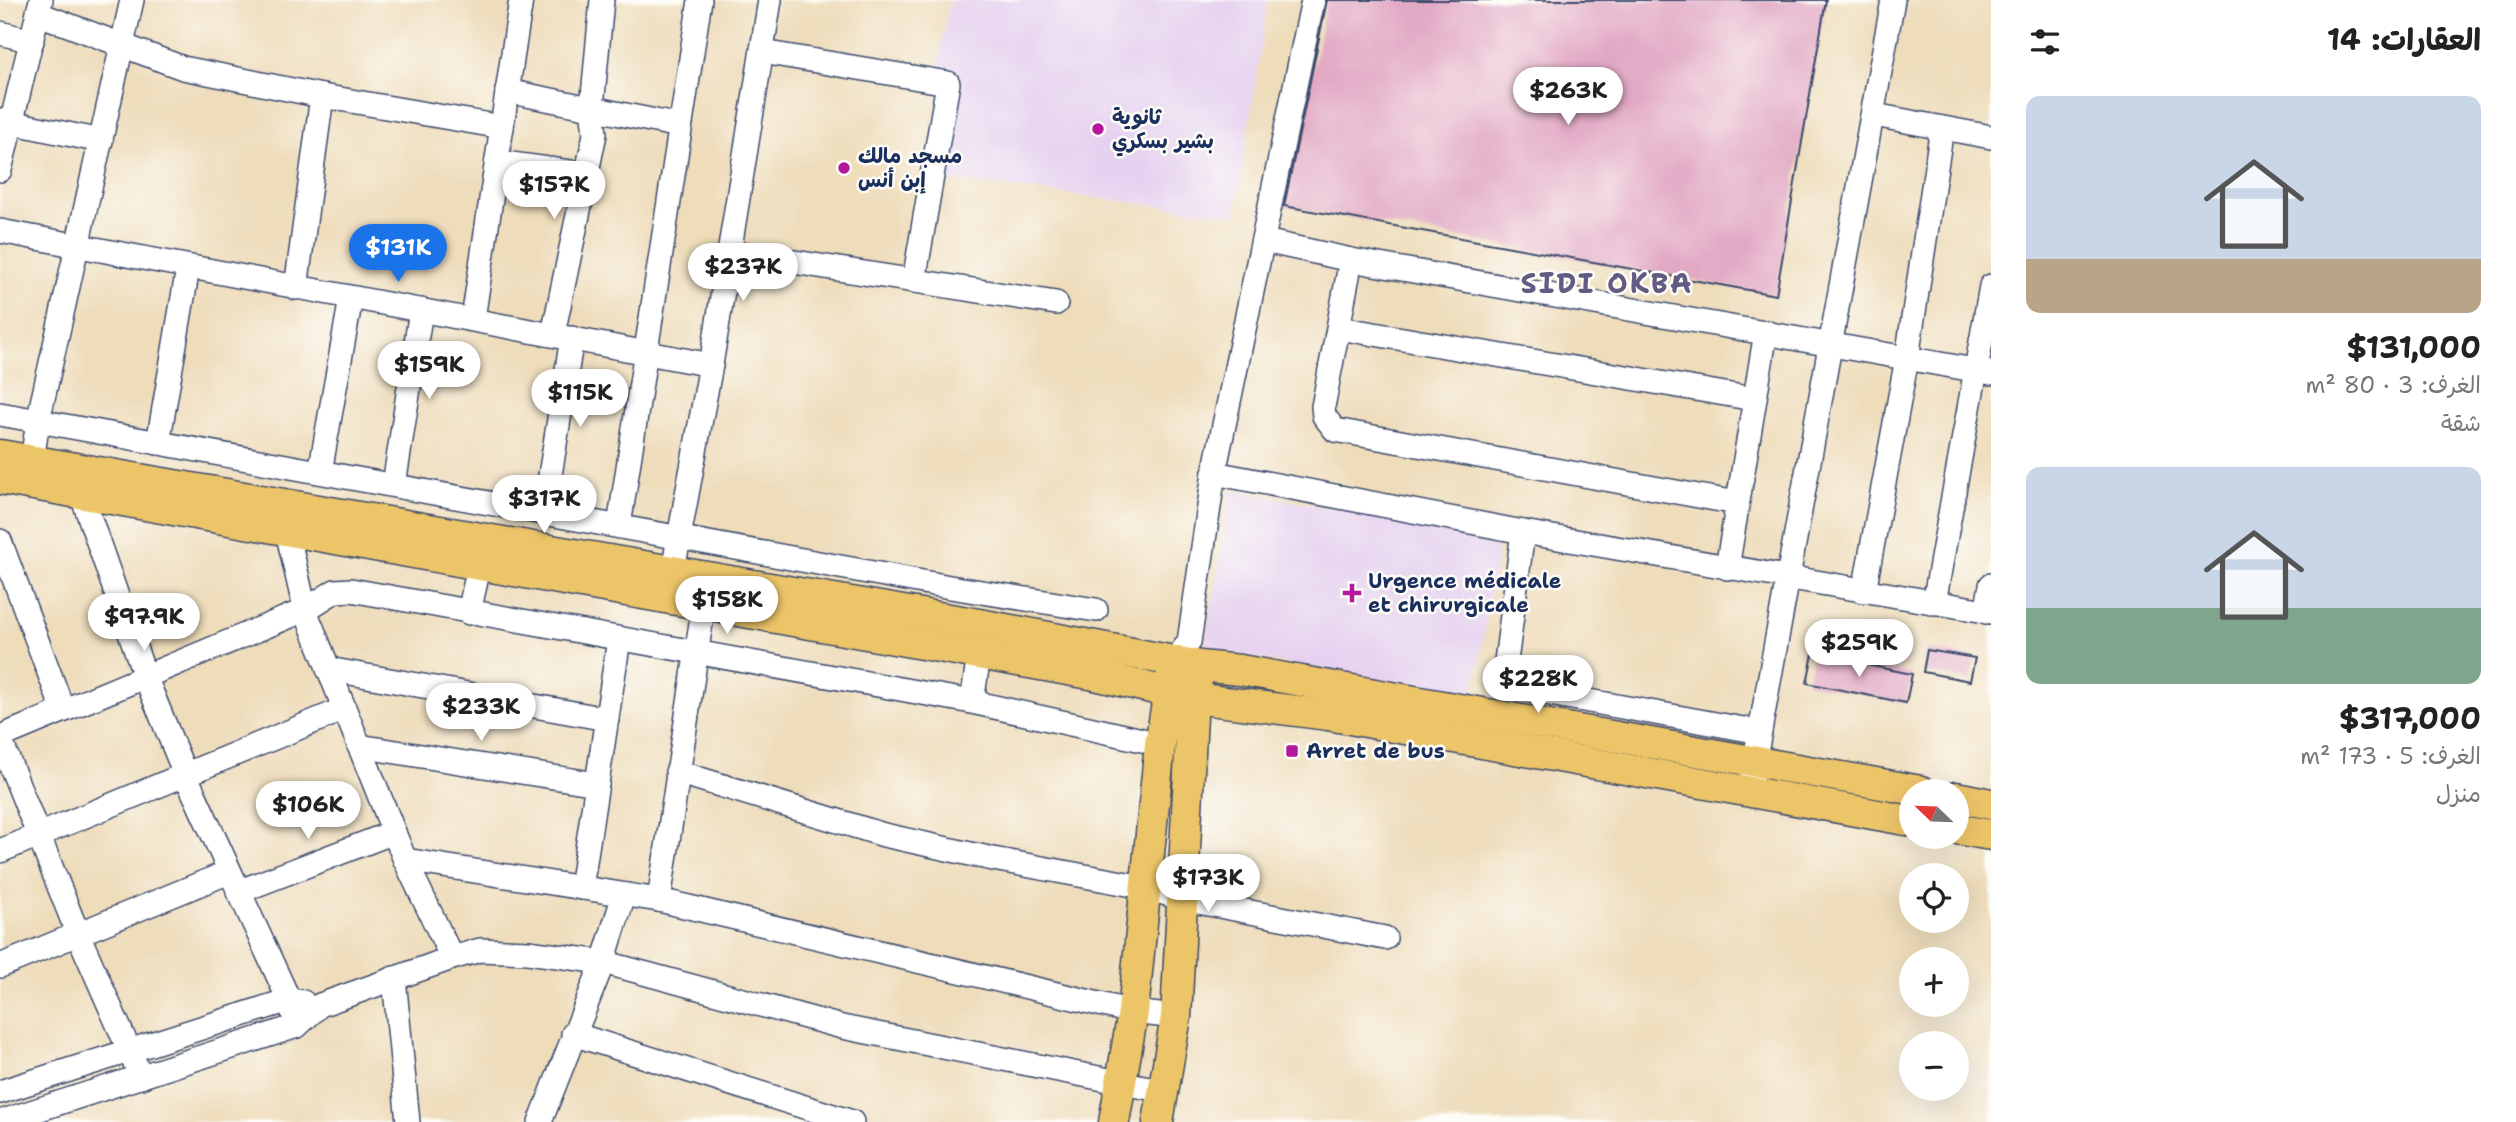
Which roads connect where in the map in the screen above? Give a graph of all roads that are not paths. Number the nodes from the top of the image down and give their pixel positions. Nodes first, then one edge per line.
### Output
1 (132, 0) edge
2 (521, 0) edge
3 (602, 0) edge
4 (699, 0) edge
5 (770, 0) edge
6 (1313, 0) edge
7 (1893, 0) edge
8 (40, 7) edge
9 (0, 33) edge
10 (32, 41) junction
11 (123, 46) junction
12 (762, 52) junction
13 (507, 91) junction
14 (322, 96) junction
15 (593, 107) junction
16 (1874, 115) junction
17 (6, 121) edge
18 (680, 126) junction
19 (502, 127) junction
20 (1942, 128) junction
21 (1991, 137) edge
22 (101, 141) junction
23 (497, 162) junction
24 (0, 170) edge
25 (585, 174) junction
26 (0, 231) edge
27 (1264, 241) junction
28 (76, 247) junction
29 (730, 252) junction
30 (1351, 260) junction
31 (188, 268) junction
32 (914, 281) junction
33 (1991, 286) edge
34 (296, 288) junction
35 (351, 298) junction
36 (1056, 303) dead end
37 (421, 310) junction
38 (473, 320) junction
39 (1339, 328) junction
40 (1766, 332) junction
41 (563, 336) junction
42 (1829, 343) junction
43 (646, 352) junction
44 (1907, 358) junction
45 (711, 365) junction
46 (1984, 372) edge
47 (1754, 399) junction
48 (0, 414) edge
49 (38, 421) junction
50 (158, 443) junction
51 (0, 455) edge
52 (320, 472) junction
53 (31, 473) junction
54 (1214, 473) junction
55 (0, 479) edge
56 (394, 485) junction
57 (81, 493) junction
58 (1737, 503) junction
59 (544, 513) junction
60 (619, 526) junction
61 (288, 531) junction
62 (1523, 532) junction
63 (679, 537) junction
64 (0, 541) edge
65 (479, 566) junction
66 (1727, 568) junction
67 (1787, 578) junction
68 (670, 585) junction
69 (1991, 585) edge
70 (950, 587) junction
71 (706, 591) junction
72 (1864, 591) junction
73 (1934, 603) junction
74 (304, 610) junction
75 (1096, 610) dead end
76 (1989, 612) edge
77 (469, 613) junction
78 (945, 618) junction
79 (619, 639) junction
80 (696, 653) junction
81 (979, 655) junction
82 (1188, 656) junction
83 (328, 669) junction
84 (145, 676) junction
85 (1180, 695) junction
86 (1330, 701) junction
87 (972, 702) junction
88 (344, 709) junction
89 (63, 710) junction
90 (607, 719) junction
91 (1760, 732) junction
92 (0, 738) edge
93 (1160, 744) junction
94 (359, 746) junction
95 (1754, 762) junction
96 (677, 772) junction
97 (185, 774) junction
98 (597, 784) junction
99 (1899, 787) edge
100 (1748, 792) junction
101 (1969, 800) edge
102 (1991, 804) edge
103 (1899, 819) edge
104 (1969, 831) edge
105 (394, 832) junction
106 (40, 834) junction
107 (1991, 835) edge
108 (0, 851) edge
109 (405, 860) junction
110 (233, 882) junction
111 (1144, 887) junction
112 (581, 888) junction
113 (624, 895) junction
114 (1183, 899) junction
115 (659, 900) junction
116 (78, 934) junction
117 (1385, 938) dead end
118 (452, 958) junction
119 (603, 962) junction
120 (0, 966) edge
121 (394, 978) junction
122 (289, 1000) junction
123 (320, 1004) junction
124 (1133, 1012) junction
125 (1176, 1017) junction
126 (297, 1026) junction
127 (573, 1034) junction
128 (130, 1052) junction
129 (141, 1077) junction
130 (46, 1078) junction
131 (1122, 1083) junction
132 (1164, 1091) junction
133 (0, 1092) edge
134 (60, 1113) edge
135 (0, 1122) edge
136 (408, 1122) edge
137 (540, 1122) edge
138 (852, 1122) edge
139 (1114, 1122) edge
140 (1158, 1122) edge

1 - 11 street
2 - 13 street
3 - 15 street
4 - 18 street
5 - 12 street
6 - 27 street
7 - 16 street
8 - 10 street
8 - 11 street
9 - 10 street
10 - 17 street
11 - 14 street
11 - 22 street
12 - 29 street
12 - 32 street
13 - 15 street
13 - 19 street
14 - 19 street
14 - 34 street
15 - 18 street
15 - 25 street
16 - 20 street
16 - 42 street
17 - 22 street
17 - 24 street
18 - 43 street
19 - 23 street
20 - 21 street
20 - 44 street
22 - 28 street
23 - 25 street
23 - 38 street
25 - 41 street
26 - 28 street
27 - 30 street
27 - 54 street
28 - 31 street
28 - 49 street
29 - 32 street
29 - 45 street
30 - 39 street
30 - 40 street
31 - 34 street
31 - 50 street
32 - 36 street
33 - 46 street
34 - 35 street
35 - 37 street
35 - 52 street
37 - 38 street
37 - 56 street
38 - 41 street
39 - 47 street
39 - 58 street
40 - 42 street
40 - 47 street
41 - 43 street
41 - 59 street
42 - 44 street
42 - 67 street
43 - 45 street
43 - 60 street
44 - 46 street
44 - 72 street
45 - 63 street
46 - 73 street
47 - 58 street
48 - 49 street
49 - 50 street
49 - 53 street
50 - 52 street
51 - 53 main road
52 - 56 street
53 - 55 main road
53 - 57 main road
53 - 68 main road
54 - 62 street
54 - 82 street
56 - 59 street
57 - 61 main road
57 - 84 street
58 - 66 street
59 - 60 street
60 - 63 street
61 - 65 main road
61 - 74 street
62 - 66 street
62 - 91 street
63 - 68 street
63 - 70 street
64 - 89 street
65 - 68 main road
65 - 77 street
66 - 67 street
67 - 72 street
67 - 91 street
68 - 71 main road
69 - 76 street
70 - 75 street
70 - 78 street
71 - 78 main road
71 - 80 street
71 - 81 main road
72 - 73 street
73 - 76 street
74 - 77 street
74 - 83 street
74 - 84 street
77 - 79 street
78 - 82 main road
79 - 80 street
79 - 90 street
80 - 87 street
80 - 96 street
81 - 85 main road
81 - 87 street
82 - 85 main road
82 - 86 main road
83 - 88 street
83 - 90 street
84 - 89 street
84 - 97 street
85 - 86 main road
85 - 93 main road
85 - 114 main road
86 - 95 main road
86 - 100 main road
87 - 93 street
88 - 94 street
88 - 97 street
89 - 92 street
90 - 98 street
91 - 95 street
92 - 106 street
93 - 111 main road
94 - 98 street
94 - 105 street
95 - 99 main road
95 - 100 street
96 - 111 street
96 - 115 street
97 - 106 street
97 - 110 street
98 - 112 street
100 - 103 main road
101 - 102 main road
104 - 107 main road
105 - 109 street
105 - 110 street
106 - 108 street
106 - 116 street
109 - 112 street
109 - 118 street
110 - 116 street
110 - 122 street
111 - 114 street
111 - 124 main road
112 - 113 street
113 - 115 street
113 - 119 street
114 - 117 street
114 - 125 main road
115 - 124 street
116 - 120 street
116 - 128 street
118 - 119 street
118 - 121 street
119 - 127 street
119 - 131 street
121 - 123 street
121 - 136 street
122 - 123 street
122 - 126 street
122 - 128 street
123 - 126 street
124 - 125 street
124 - 131 main road
125 - 132 main road
126 - 129 street
127 - 137 street
127 - 138 street
128 - 129 street
128 - 130 street
129 - 134 street
130 - 133 street
130 - 134 street
131 - 132 street
131 - 139 main road
132 - 140 main road
134 - 135 street

